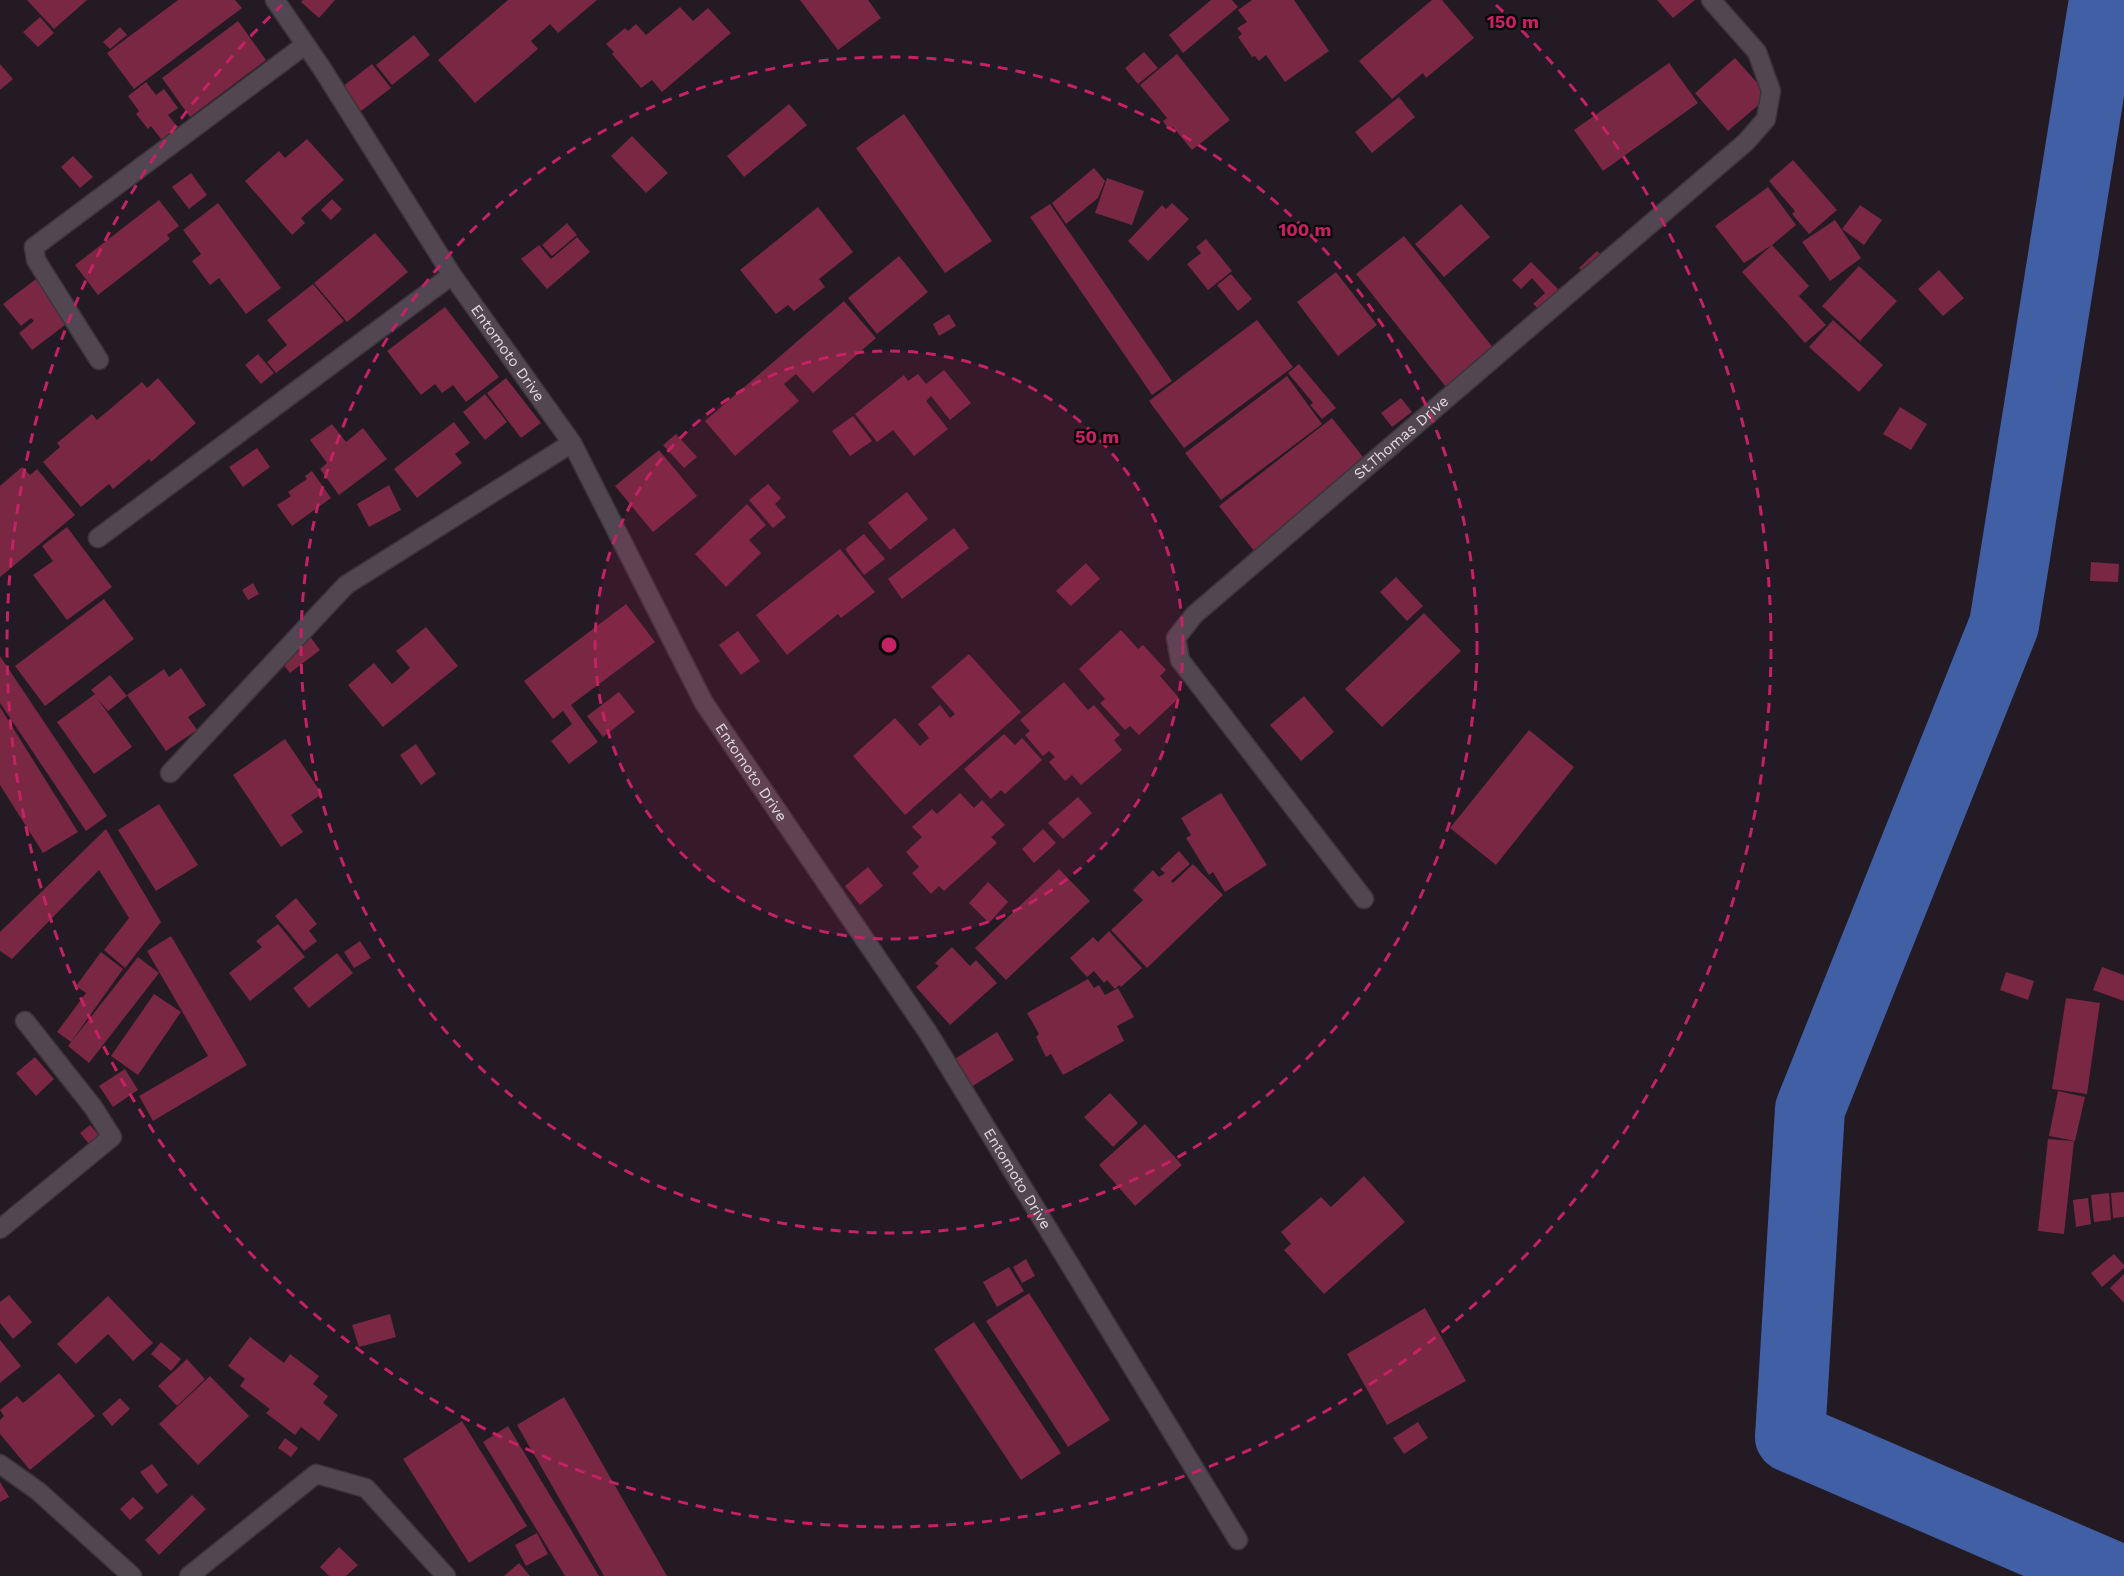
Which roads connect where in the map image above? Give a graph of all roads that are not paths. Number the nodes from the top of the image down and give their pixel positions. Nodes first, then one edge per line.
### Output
1 (275, 0) edge
2 (1711, 0) edge
3 (305, 45) junction
4 (452, 275) junction
5 (99, 360) dead end
6 (572, 443) junction
7 (98, 538) dead end
8 (170, 773) dead end
9 (1364, 899) dead end
10 (25, 1021) dead end
11 (0, 1229) edge
12 (0, 1464) edge
13 (1238, 1540) dead end
14 (132, 1576) edge
15 (189, 1576) edge
16 (446, 1576) edge

1 - 3 street, Entomoto Drive
2 - 9 street, St.Thomas Drive
3 - 4 street, Entomoto Drive
3 - 5 street
4 - 6 street, Entomoto Drive
4 - 7 street
6 - 8 street
6 - 13 street, Entomoto Drive
10 - 11 street
12 - 14 street
15 - 16 street

